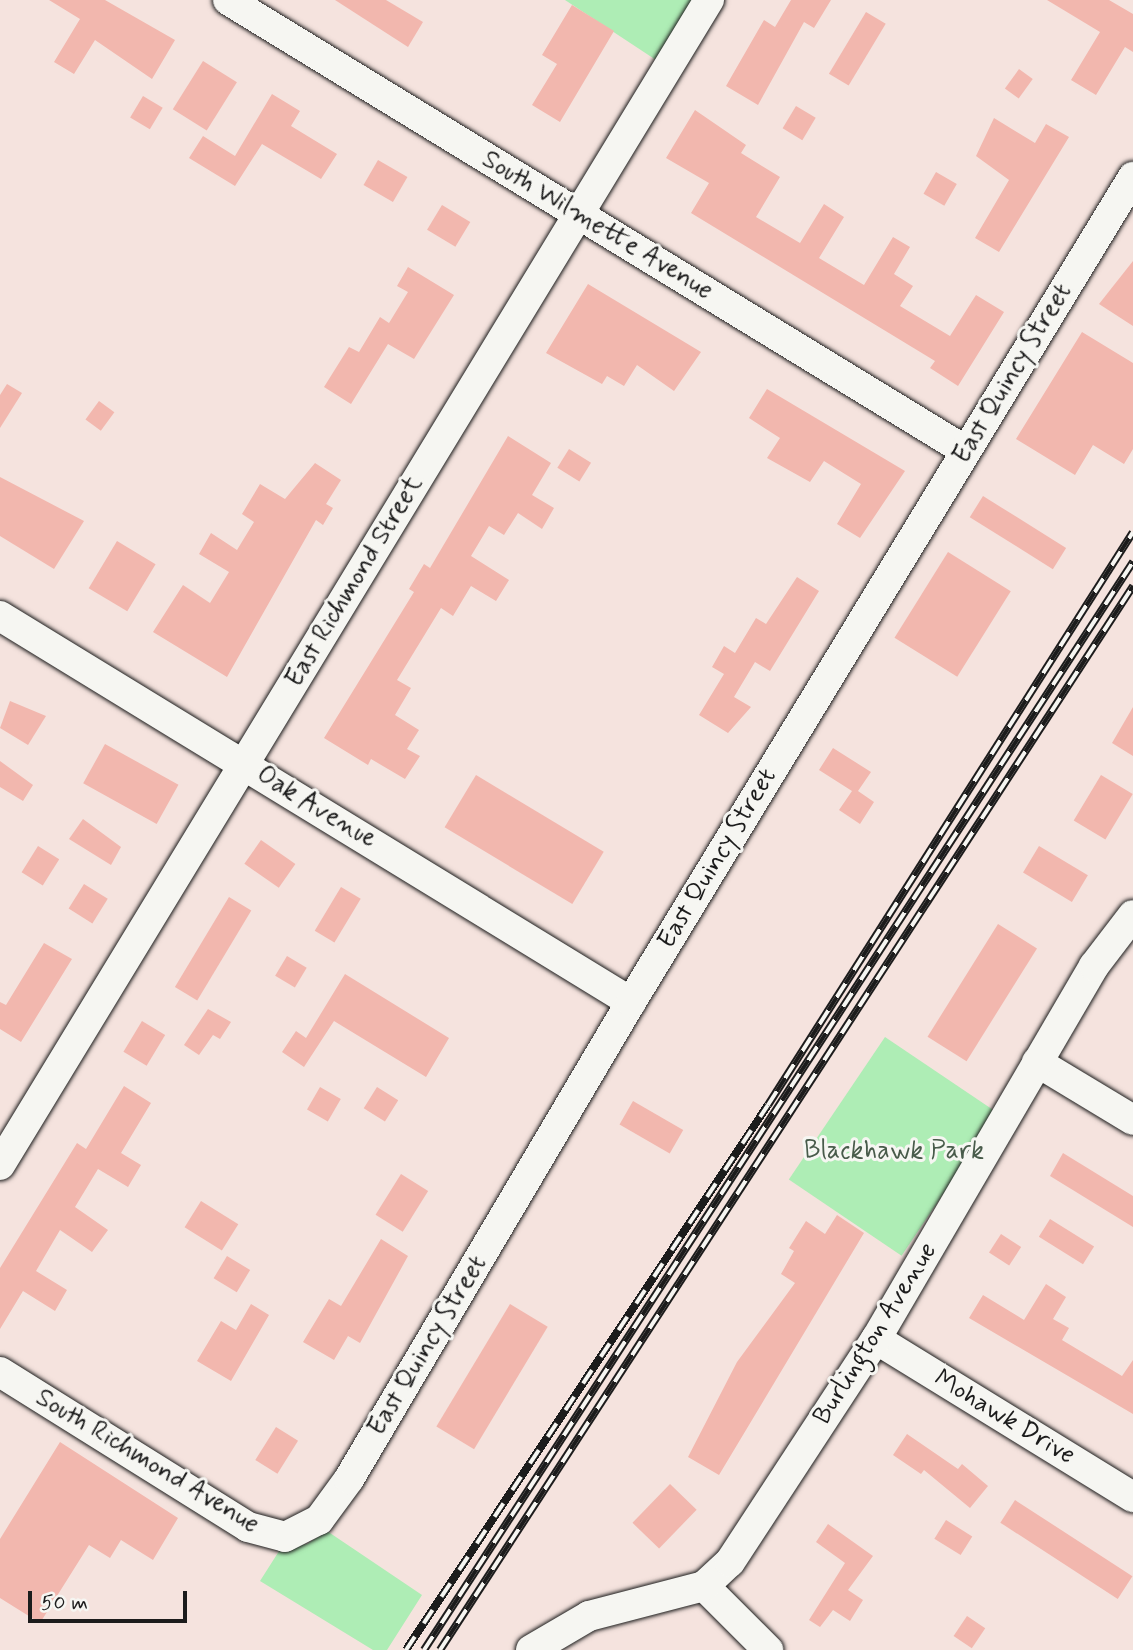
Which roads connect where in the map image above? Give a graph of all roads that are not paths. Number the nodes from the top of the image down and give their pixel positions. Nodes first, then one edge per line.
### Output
1 (228, 0) edge
2 (709, 0) edge
3 (1133, 177) edge
4 (579, 214) junction
5 (966, 451) junction
6 (0, 616) edge
7 (244, 765) junction
8 (1133, 915) edge
9 (631, 1002) junction
10 (1037, 1062) junction
11 (1133, 1120) edge
12 (0, 1165) edge
13 (876, 1339) junction
14 (0, 1371) edge
15 (1133, 1497) edge
16 (299, 1534) joint
17 (704, 1586) junction
18 (531, 1650) edge
19 (768, 1650) edge

1 - 4 street, South Wilmette Avenue
2 - 4 street, East Richmond Street
3 - 5 street, East Quincy Street
4 - 5 street, South Wilmette Avenue
4 - 7 street, East Richmond Street
5 - 9 street, East Quincy Street
6 - 7 street, Oak Avenue
7 - 9 street, Oak Avenue
7 - 12 street, East Richmond Street
8 - 10 street, Burlington Avenue
9 - 16 street, East Quincy Street
10 - 11 street
10 - 13 street, Burlington Avenue
13 - 15 street, Mohawk Drive
13 - 17 street, Burlington Avenue
14 - 16 street, South Richmond Avenue
17 - 18 street
17 - 19 street

